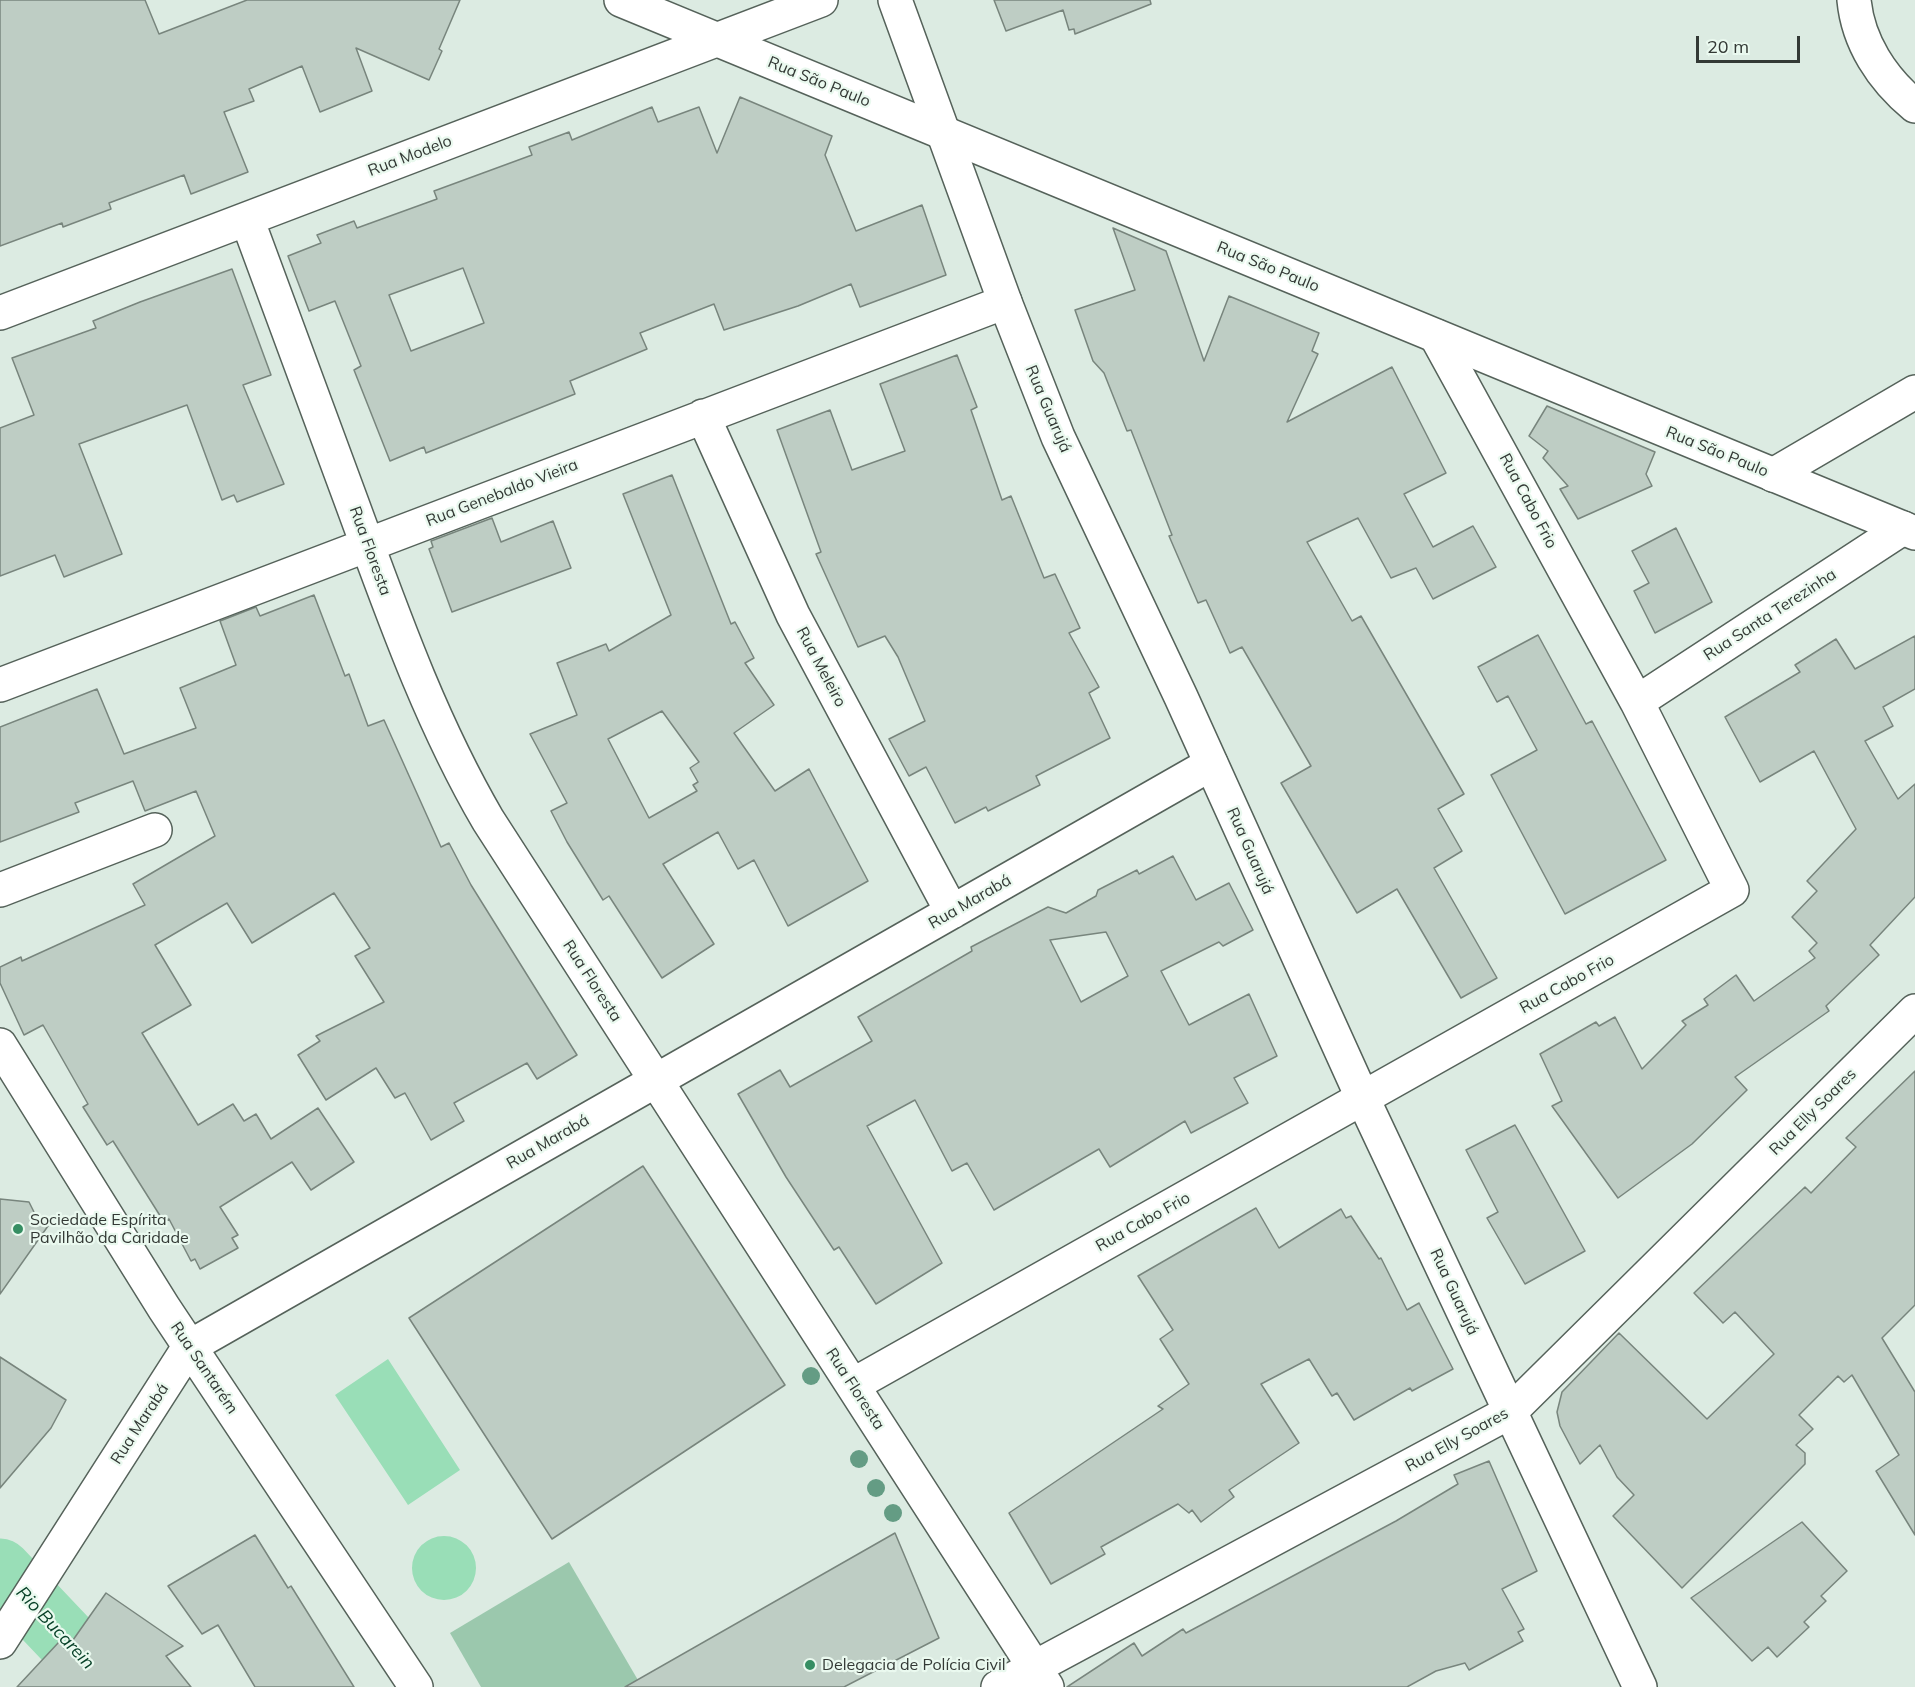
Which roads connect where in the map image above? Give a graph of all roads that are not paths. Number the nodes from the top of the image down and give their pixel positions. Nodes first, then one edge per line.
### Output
1 (621, 0) edge
2 (821, 0) edge
3 (895, 0) edge
4 (1854, 0) edge
5 (717, 39) junction
6 (1915, 106) edge
7 (943, 133) junction
8 (247, 219) junction
9 (1005, 302) junction
10 (0, 313) edge
11 (1436, 336) junction
12 (1915, 392) edge
13 (703, 417) junction
14 (1773, 475) junction
15 (1909, 530) edge
16 (366, 545) junction
17 (0, 685) edge
18 (1637, 702) junction
19 (1211, 764) junction
20 (155, 830) dead end
21 (0, 890) edge
22 (952, 912) junction
23 (1915, 1011) edge
24 (0, 1045) edge
25 (656, 1081) junction
26 (1363, 1099) junction
27 (189, 1347) junction
28 (853, 1385) junction
29 (1510, 1412) junction
30 (8, 1629) edge
31 (1041, 1677) edge
32 (416, 1687) edge
33 (998, 1687) edge
34 (1640, 1687) edge

1 - 5 street, Rua São Paulo
2 - 5 street, Rua Modelo
3 - 7 street, Rua Guarujá
4 - 6 street
5 - 7 street, Rua São Paulo
5 - 8 street, Rua Modelo
7 - 9 street, Rua Guarujá
7 - 11 street, Rua São Paulo
8 - 10 street, Rua Modelo
8 - 16 street, Rua Floresta
9 - 13 street, Rua Genebaldo Vieira
9 - 19 street, Rua Guarujá
11 - 14 street, Rua São Paulo
11 - 18 street, Rua Cabo Frio
12 - 14 street
13 - 16 street, Rua Genebaldo Vieira
13 - 22 street, Rua Meleiro
14 - 15 street, Rua São Paulo
15 - 18 street, Rua Santa Terezinha
16 - 17 street, Rua Genebaldo Vieira
16 - 25 street, Rua Floresta
18 - 26 street, Rua Cabo Frio
19 - 22 street, Rua Marabá
19 - 26 street, Rua Guarujá
20 - 21 street
22 - 25 street, Rua Marabá
23 - 29 street, Rua Elly Soares
24 - 27 street, Rua Santarém
25 - 27 street, Rua Marabá
25 - 28 street, Rua Floresta
26 - 28 street, Rua Cabo Frio
26 - 29 street, Rua Guarujá
27 - 30 street, Rua Marabá
27 - 32 street, Rua Santarém
28 - 31 street, Rua Floresta
29 - 31 street, Rua Elly Soares
29 - 34 street, Rua Guarujá
31 - 33 street, Rua Elly Soares

